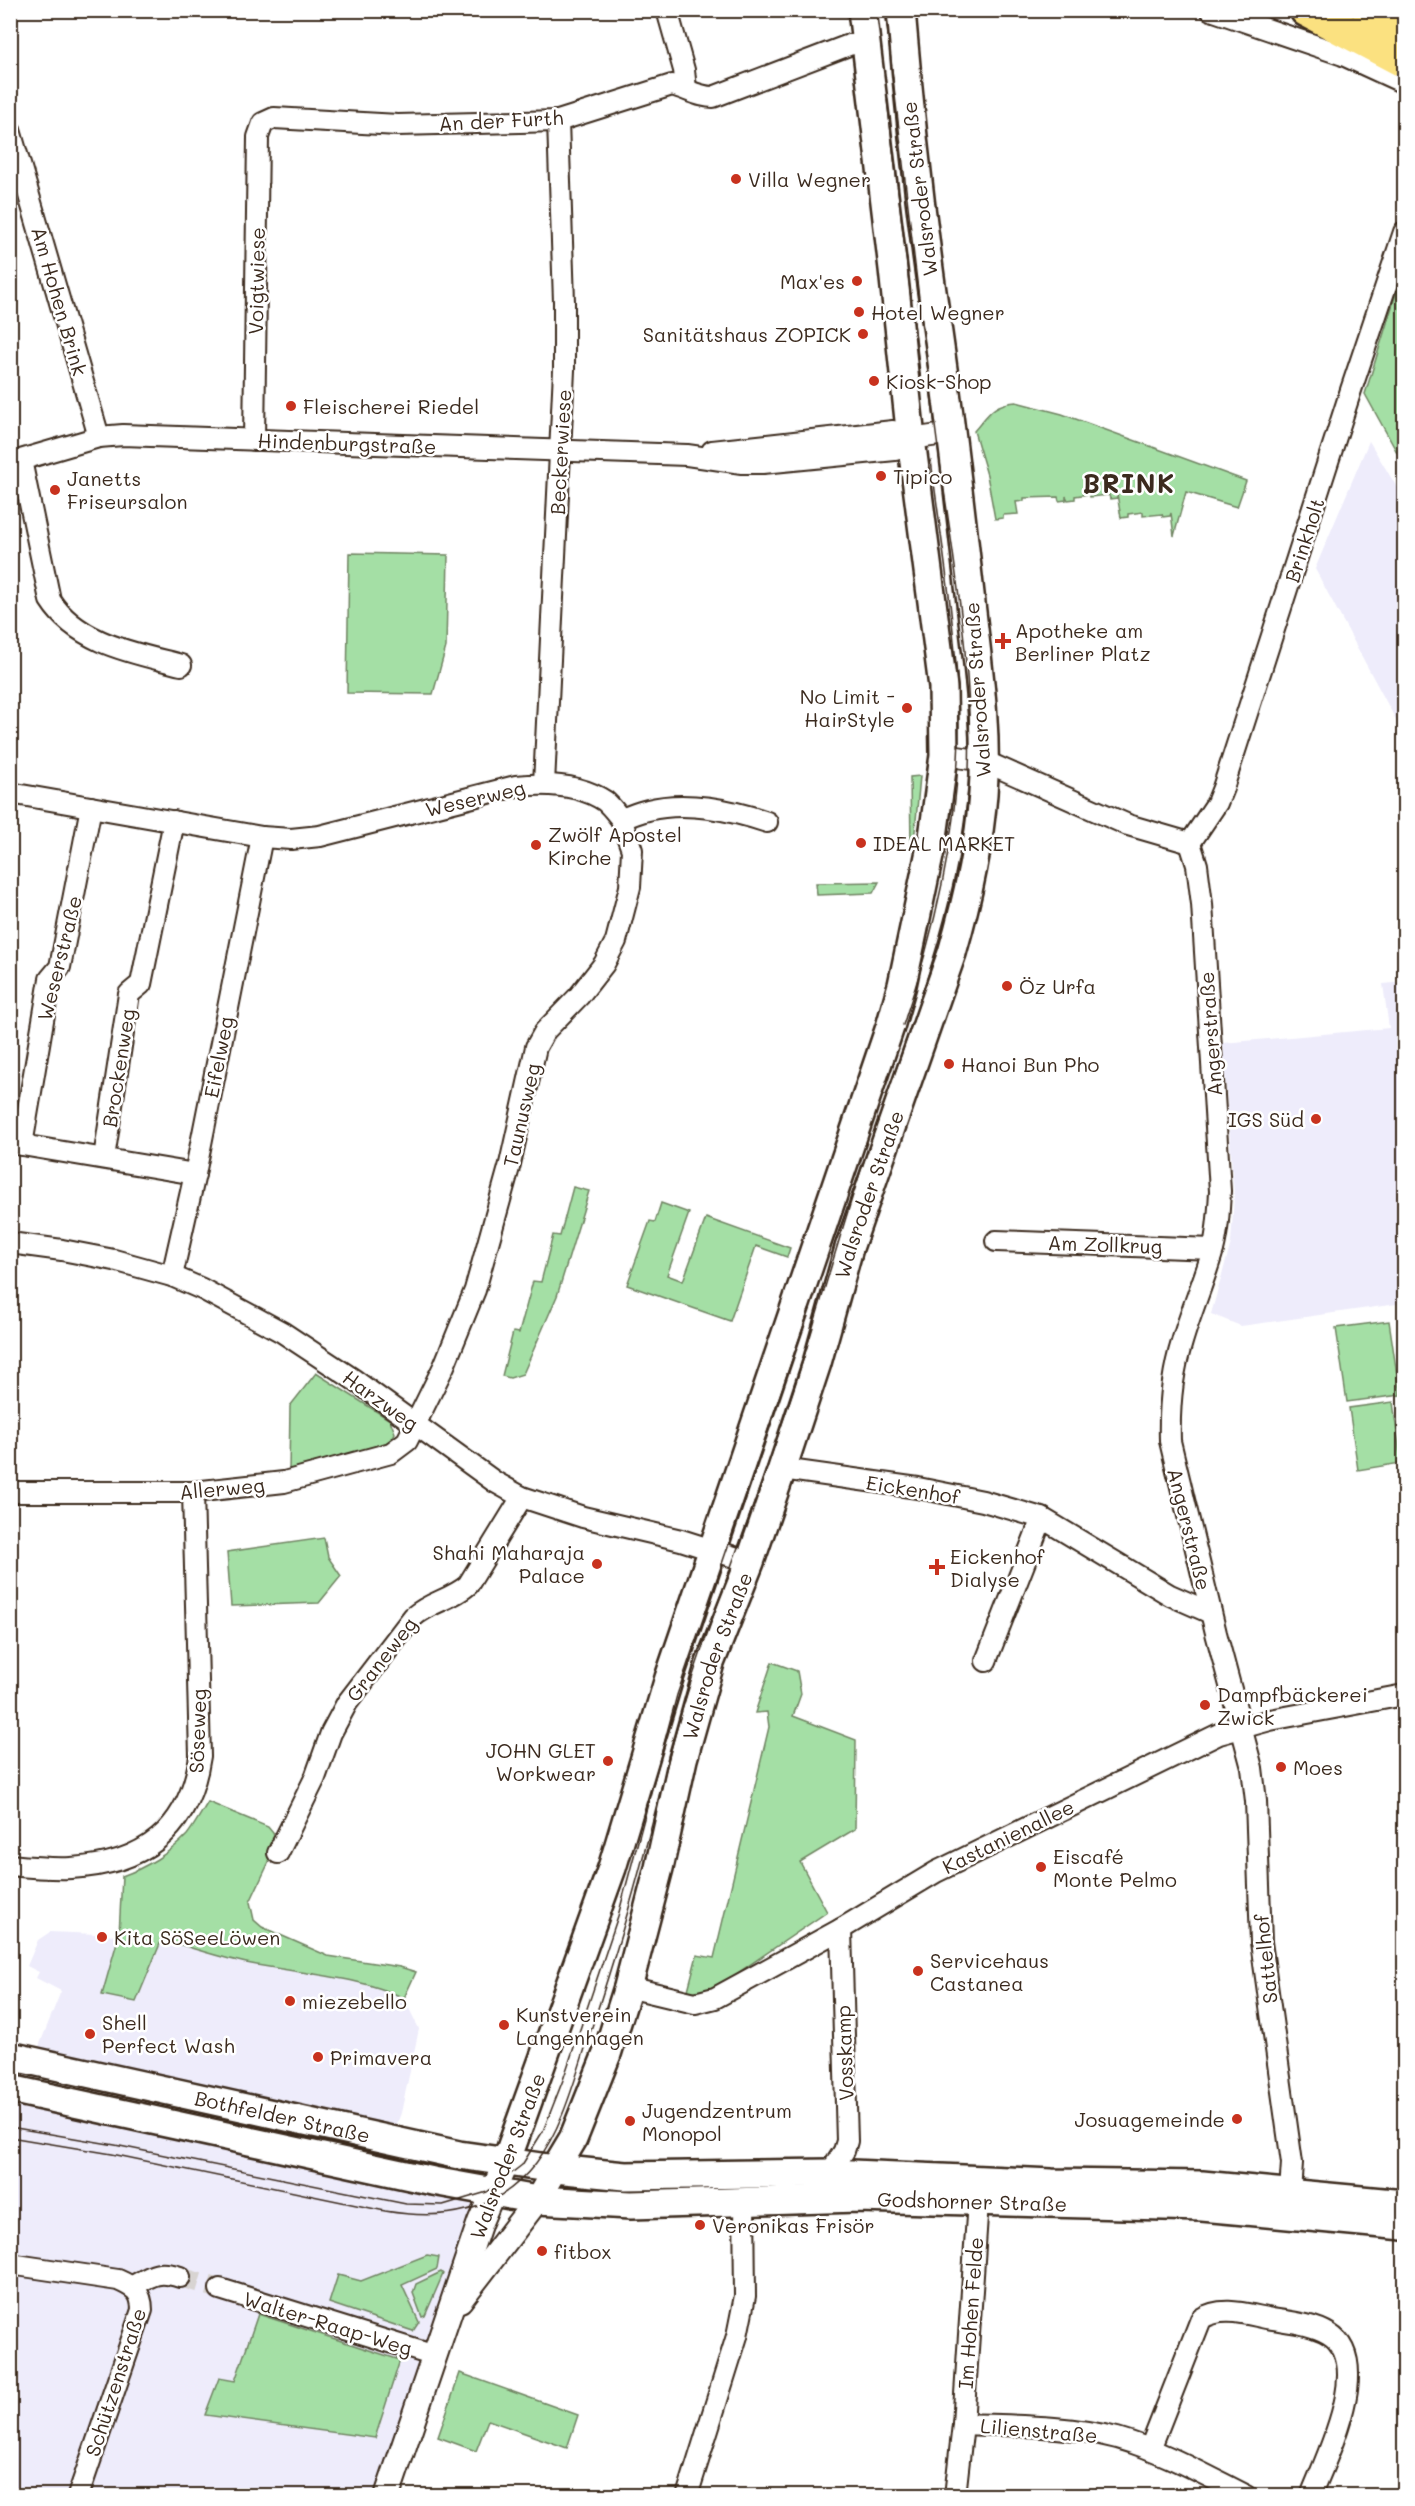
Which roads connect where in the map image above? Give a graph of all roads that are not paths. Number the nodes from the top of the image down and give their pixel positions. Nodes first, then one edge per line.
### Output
1 (667, 10) edge
2 (862, 10) edge
3 (901, 10) edge
4 (1211, 10) edge
5 (1307, 10) edge
6 (1369, 10) edge
7 (1404, 30) edge
8 (866, 42) junction
9 (1404, 61) edge
10 (1404, 83) edge
11 (686, 89) junction
12 (558, 121) junction
13 (263, 123) joint
14 (10, 130) edge
15 (1404, 231) edge
16 (952, 433) junction
17 (99, 437) junction
18 (911, 439) junction
19 (254, 440) junction
20 (560, 452) junction
21 (16, 461) edge
22 (182, 665) dead end
23 (944, 755) junction
24 (984, 761) junction
25 (544, 783) junction
26 (10, 793) edge
27 (91, 807) junction
28 (621, 819) junction
29 (174, 821) junction
30 (767, 822) dead end
31 (262, 837) junction
32 (1190, 843) junction
33 (16, 1144) edge
34 (104, 1158) junction
35 (195, 1174) junction
36 (996, 1241) dead end
37 (10, 1244) edge
38 (1213, 1249) junction
39 (172, 1276) junction
40 (416, 1426) junction
41 (782, 1468) junction
42 (10, 1492) edge
43 (193, 1492) junction
44 (522, 1497) junction
45 (1042, 1518) junction
46 (712, 1549) junction
47 (750, 1562) junction
48 (1211, 1613) junction
49 (986, 1661) dead end
50 (1404, 1695) edge
51 (1242, 1726) junction
52 (278, 1853) dead end
53 (10, 1866) edge
54 (841, 1929) junction
55 (628, 1988) junction
56 (10, 2056) edge
57 (10, 2088) edge
58 (506, 2162) junction
59 (555, 2169) junction
60 (830, 2173) junction
61 (1290, 2192) junction
62 (494, 2193) junction
63 (537, 2200) junction
64 (744, 2201) junction
65 (978, 2201) junction
66 (1404, 2204) edge
67 (1404, 2226) edge
68 (10, 2264) edge
69 (180, 2277) tunnel mouth
70 (133, 2286) junction
71 (220, 2289) tunnel mouth
72 (450, 2314) junction
73 (435, 2356) junction
74 (963, 2424) junction
75 (1150, 2450) junction
76 (78, 2496) edge
77 (387, 2496) edge
78 (687, 2496) edge
79 (955, 2496) edge
80 (1247, 2496) edge
81 (1311, 2496) edge

1 - 11 street
2 - 8 main road, Walsroder Straße
3 - 16 main road, Walsroder Straße
4 - 10 street
5 - 9 highway
6 - 7 highway
8 - 11 street, An der Furth
8 - 18 main road, Walsroder Straße
11 - 12 street, An der Furth
12 - 13 street, An der Furth
12 - 20 street, Beckerwiese
13 - 19 street, Voigtwiese
14 - 17 street, Am Hohen Brink
15 - 32 street, Brinkholt
16 - 18 street, Hindenburgstraße
16 - 24 main road, Walsroder Straße
17 - 19 street, Hindenburgstraße
17 - 21 street, Hindenburgstraße
18 - 20 street, Hindenburgstraße
18 - 23 main road, Walsroder Straße
19 - 20 street, Hindenburgstraße
20 - 25 street, Beckerwiese
21 - 22 street
23 - 24 street
23 - 46 main road, Walsroder Straße
24 - 32 street
24 - 41 main road, Walsroder Straße
25 - 28 street, Weserweg
25 - 31 street, Weserweg
26 - 27 street, Weserweg
27 - 29 street, Weserweg
27 - 33 street, Weserstraße
28 - 30 street
28 - 40 street, Taunusweg
29 - 31 street, Weserweg
29 - 34 street, Brockenweg
31 - 35 street, Eifelweg
32 - 38 street, Angerstraße
33 - 34 street
34 - 35 street
35 - 39 street, Eifelweg
36 - 38 street, Am Zollkrug
37 - 39 street, Harzweg
38 - 48 street, Angerstraße
39 - 40 street, Harzweg
40 - 43 street, Allerweg
40 - 44 street, Harzweg
41 - 45 street, Eickenhof
41 - 47 main road, Walsroder Straße
42 - 43 street, Allerweg
43 - 53 street, Söseweg
44 - 46 street, Harzweg
44 - 52 street, Graneweg
45 - 48 street, Eickenhof
45 - 49 street
46 - 47 street, Harzweg
46 - 58 main road, Walsroder Straße
47 - 55 main road, Walsroder Straße
48 - 51 street, Angerstraße
50 - 51 street, Kastanienallee
51 - 54 street, Kastanienallee
51 - 61 street, Sattelhof
54 - 55 street, Kastanienallee
54 - 60 street, Vosskamp
55 - 59 main road, Walsroder Straße
56 - 58 main road, Bothfelder Straße
57 - 62 main road, Bothfelder Straße
58 - 59 main road, Bothfelder Straße
58 - 62 street, Walsroder Straße
59 - 60 main road, Godshorner Straße
59 - 63 street, Walsroder Straße
60 - 61 main road, Godshorner Straße
61 - 66 main road, Godshorner Straße
62 - 63 main road, Bothfelder Straße
62 - 72 street, Walsroder Straße
63 - 64 main road, Godshorner Straße
63 - 72 street, Walsroder Straße
64 - 65 main road, Godshorner Straße
64 - 78 street
65 - 67 main road, Godshorner Straße
65 - 74 street, Im Hohen Felde
68 - 70 street, Schützenstraße
69 - 70 street
70 - 76 street, Schützenstraße
71 - 73 street, Walter-Raap-Weg
72 - 73 street, Walsroder Straße
73 - 77 street, Walsroder Straße
74 - 75 street, Lilienstraße
74 - 79 street, Im Hohen Felde
75 - 80 street, Lilienstraße
75 - 81 street

